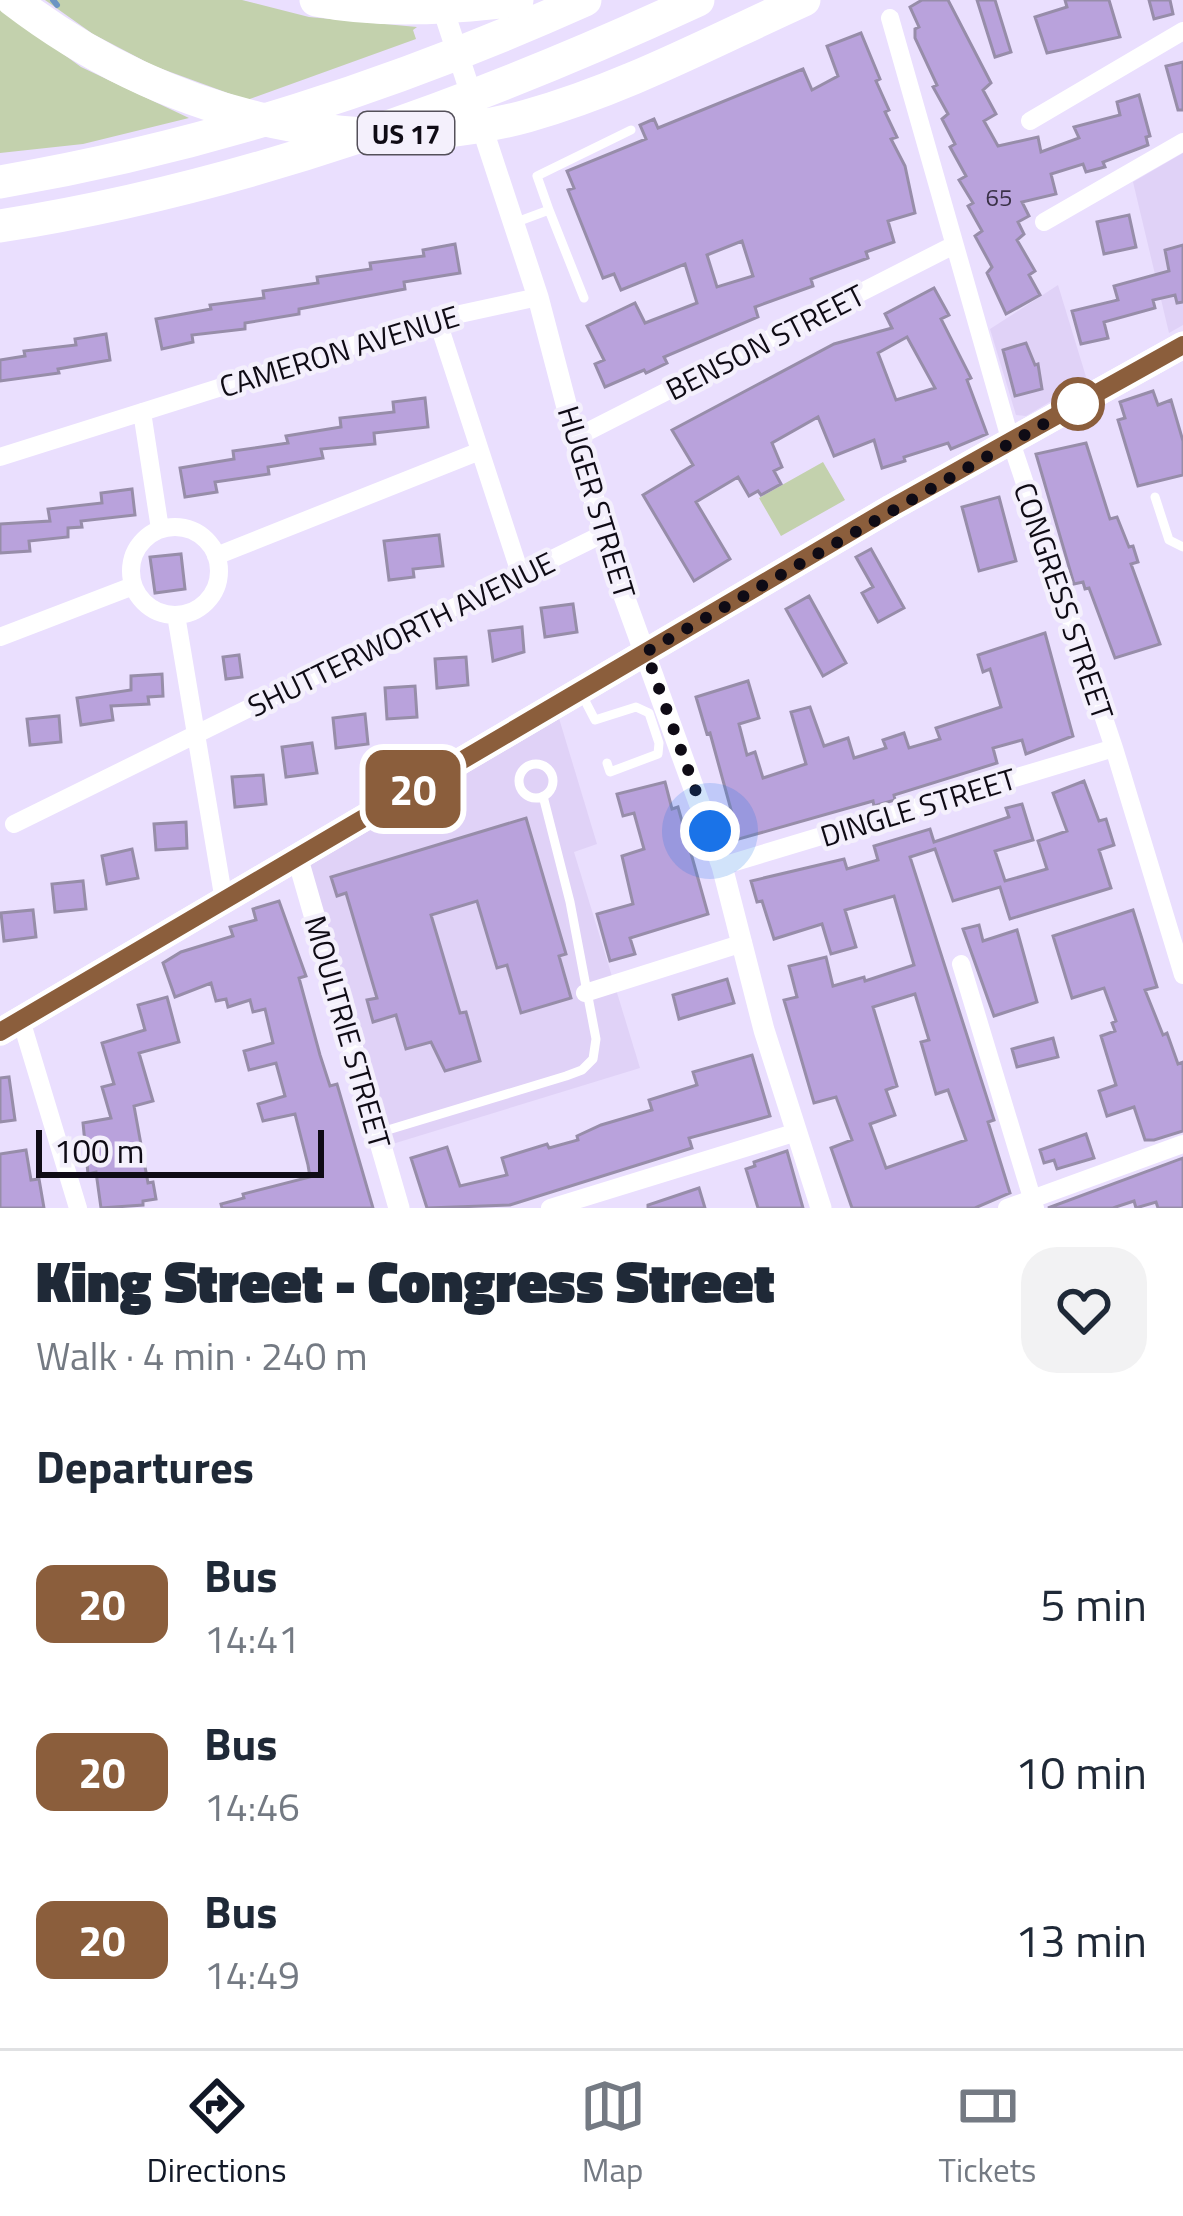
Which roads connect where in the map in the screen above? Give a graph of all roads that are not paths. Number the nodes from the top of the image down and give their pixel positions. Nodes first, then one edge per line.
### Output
1 (14, 0) edge
2 (316, 0) edge
3 (440, 0) edge
4 (518, 0) edge
5 (586, 0) edge
6 (698, 0) edge
7 (804, 0) edge
8 (890, 18) dead end
9 (1183, 31) edge
10 (1030, 121) dead end
11 (631, 130) dead end
12 (1183, 142) edge
13 (0, 166) edge
14 (98, 166) junction
15 (0, 182) edge
16 (549, 210) junction
17 (1045, 222) dead end
18 (514, 223) junction
19 (0, 226) edge
20 (955, 245) junction
21 (538, 297) junction
22 (584, 298) dead end
23 (437, 319) junction
24 (1183, 345) edge
25 (142, 412) junction
26 (575, 438) junction
27 (1011, 442) junction
28 (480, 451) junction
29 (0, 457) edge
30 (1155, 496) dead end
31 (160, 529) junction
32 (605, 533) junction
33 (1183, 547) edge
34 (216, 556) junction
35 (520, 577) junction
36 (133, 586) junction
37 (176, 615) junction
38 (0, 638) edge
39 (646, 652) junction
40 (580, 691) junction
41 (621, 712) junction
42 (595, 720) junction
43 (626, 728) dead end
44 (196, 734) junction
45 (599, 736) dead end
46 (667, 740) junction
47 (1114, 748) junction
48 (607, 763) dead end
49 (543, 796) dead end
50 (14, 824) dead end
51 (297, 856) junction
52 (722, 866) junction
53 (224, 901) junction
54 (743, 944) junction
55 (961, 964) dead end
56 (1183, 976) edge
57 (585, 993) junction
58 (10, 1026) edge
59 (797, 1132) junction
60 (378, 1133) junction
61 (1183, 1144) edge
62 (1034, 1204) edge
63 (78, 1208) edge
64 (399, 1208) edge
65 (550, 1208) edge
66 (821, 1208) edge
67 (1007, 1208) edge

1 - 7 highway, US 17
2 - 4 highway
3 - 18 street, HUGER STREET
5 - 14 highway
6 - 19 highway
8 - 20 street, CONGRESS STREET
9 - 10 street
11 - 16 lane
12 - 17 street
13 - 14 highway
14 - 15 highway
16 - 18 lane
16 - 22 lane
18 - 21 street, HUGER STREET
20 - 26 street, BENSON STREET
20 - 27 street, CONGRESS STREET
21 - 23 street, CAMERON AVENUE
21 - 26 street, HUGER STREET
23 - 25 street, CAMERON AVENUE
23 - 28 street
24 - 27 main road
25 - 29 street, CAMERON AVENUE
25 - 31 street
26 - 32 street, HUGER STREET
27 - 39 main road
27 - 47 street, CONGRESS STREET
28 - 34 street
28 - 35 street
30 - 33 lane
31 - 34 street
31 - 36 street
32 - 35 street, SHUTTERWORTH AVENUE
32 - 39 street, HUGER STREET
34 - 37 street
35 - 44 street, SHUTTERWORTH AVENUE
36 - 37 street
36 - 38 street
37 - 44 street
39 - 40 main road
39 - 46 street, HUGER STREET
40 - 42 lane
40 - 51 main road
41 - 42 lane
41 - 43 lane
41 - 46 lane
42 - 45 lane
44 - 50 street, SHUTTERWORTH AVENUE
44 - 53 street
46 - 48 lane
46 - 52 street, HUGER STREET
47 - 52 street, DINGLE STREET
47 - 56 street, CONGRESS STREET
49 - 57 lane
51 - 53 main road
51 - 60 street, MOULTRIE STREET
52 - 54 street, HUGER STREET
53 - 58 main road
54 - 57 street
54 - 59 street, HUGER STREET
55 - 62 street
57 - 60 lane
58 - 63 street
59 - 65 street
59 - 66 street, HUGER STREET
60 - 64 street, MOULTRIE STREET
61 - 62 street
62 - 67 street

